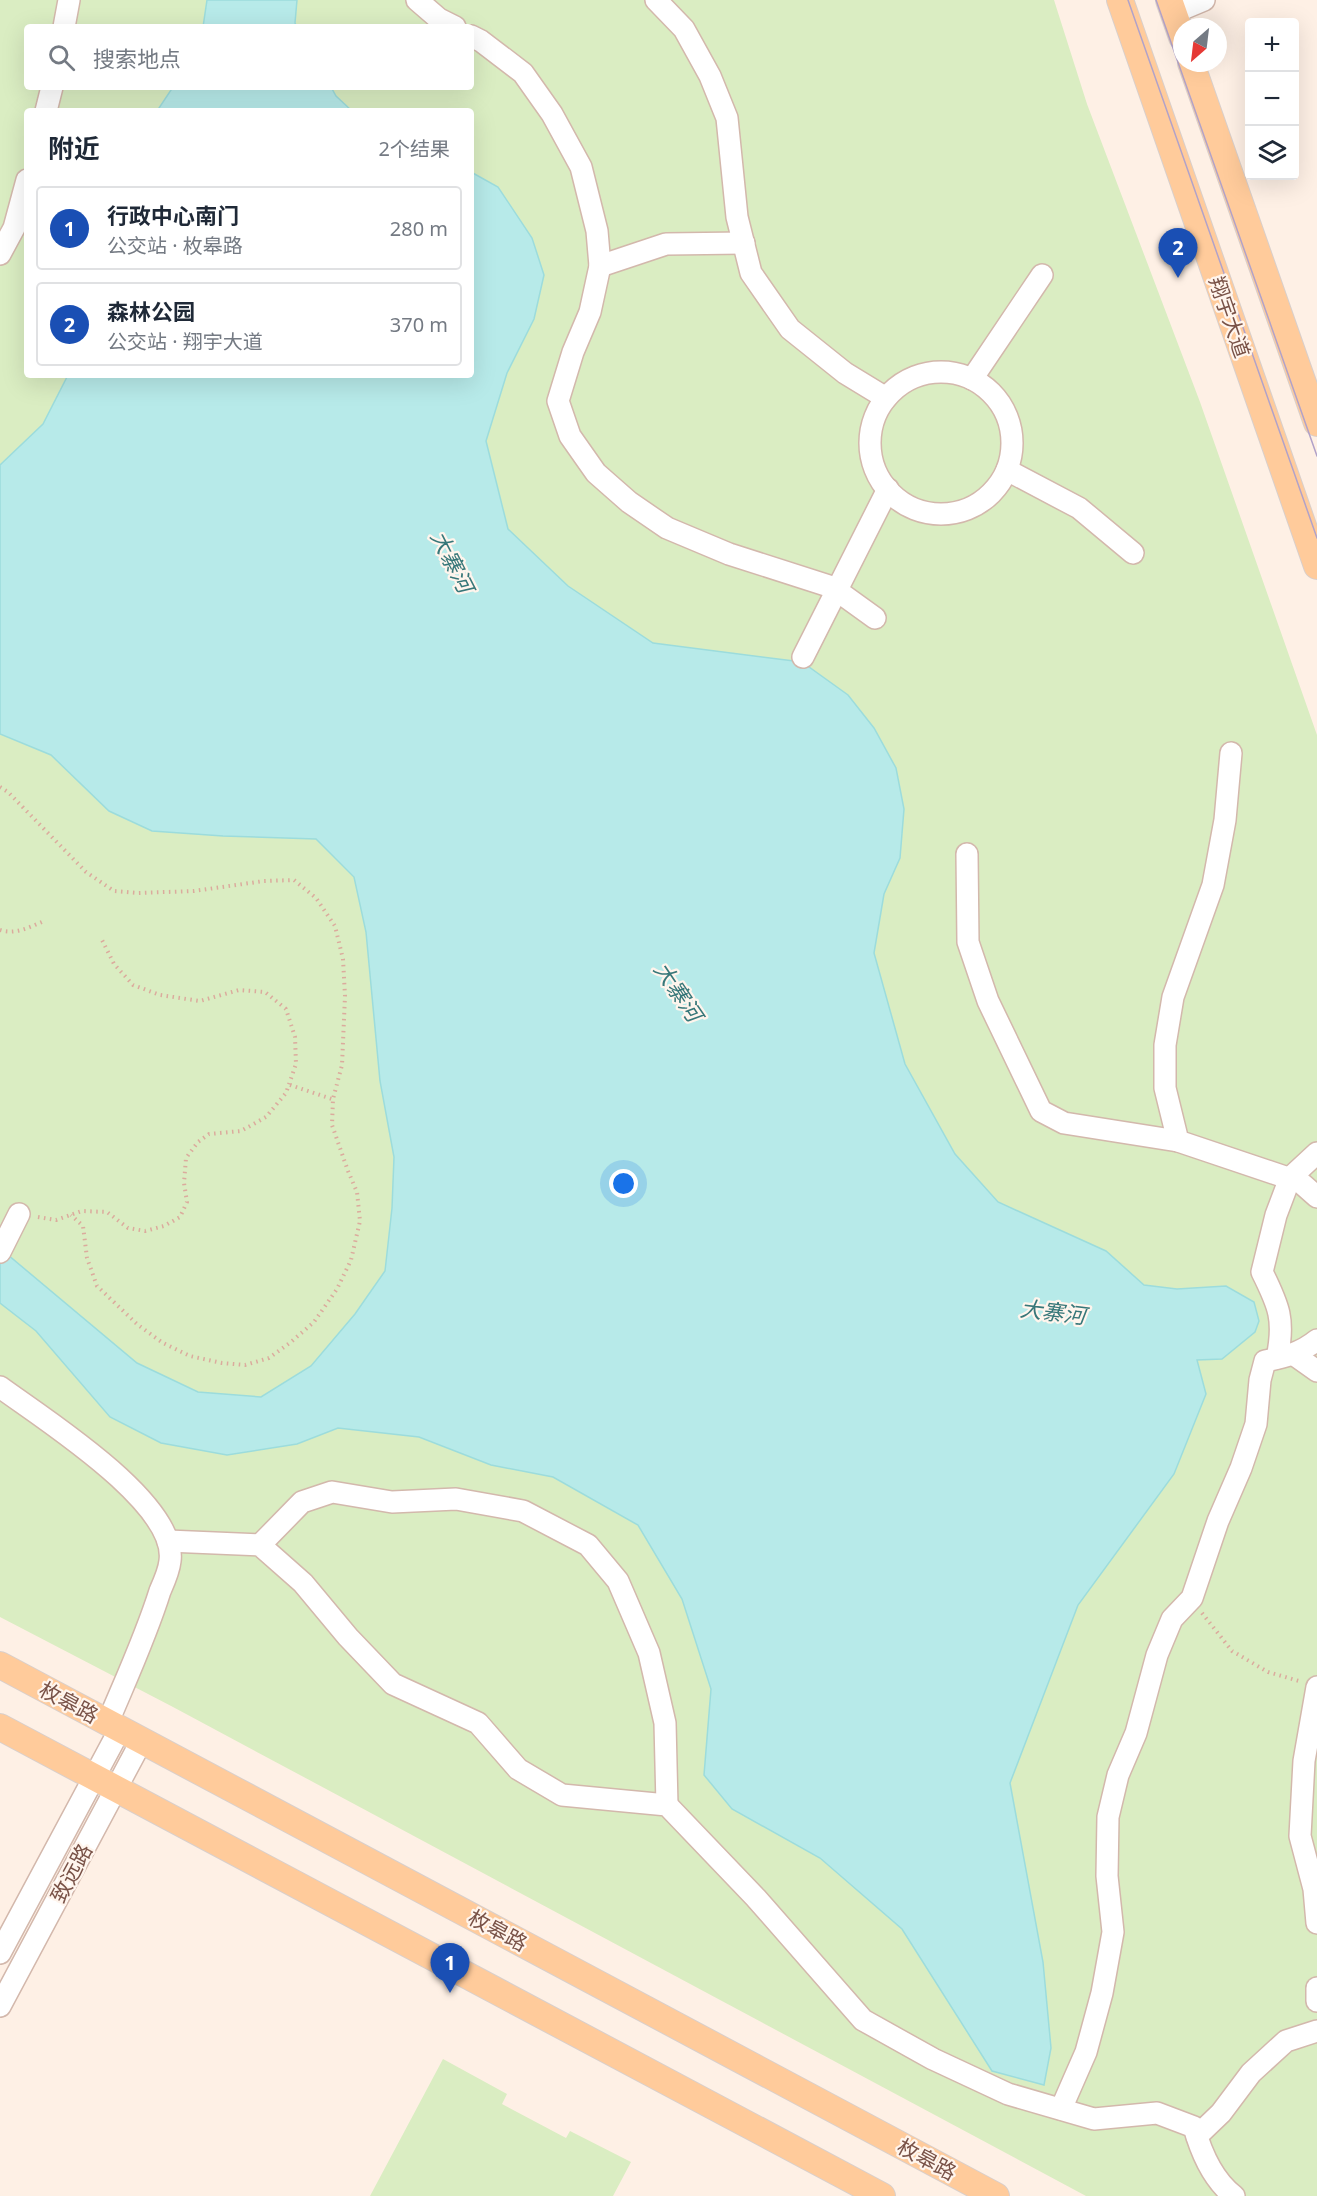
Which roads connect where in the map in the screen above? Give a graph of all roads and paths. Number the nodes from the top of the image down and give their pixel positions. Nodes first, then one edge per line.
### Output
1 (69, 0) edge
2 (417, 0) edge
3 (656, 0) edge
4 (1120, 0) edge
5 (1204, 0) edge
6 (1171, 7) edge
7 (65, 24) edge
8 (449, 24) edge
9 (474, 37) edge
10 (1194, 72) edge
11 (51, 90) edge
12 (47, 108) edge
13 (24, 191) edge
14 (744, 243) junction
15 (0, 254) edge
16 (600, 266) junction
17 (1042, 275) dead end
18 (972, 379) junction
19 (886, 398) junction
20 (1317, 423) edge
21 (1007, 470) junction
22 (888, 489) junction
23 (1133, 553) dead end
24 (1317, 566) edge
25 (836, 590) junction
26 (875, 618) dead end
27 (803, 657) dead end
28 (1231, 753) dead end
29 (0, 787) edge
30 (967, 854) dead end
31 (44, 921) dead end
32 (0, 930) edge
33 (100, 938) dead end
34 (290, 1085) junction
35 (333, 1099) junction
36 (1178, 1141) junction
37 (1317, 1153) edge
38 (1290, 1178) junction
39 (1317, 1197) edge
40 (19, 1214) joint
41 (71, 1215) junction
42 (3, 1246) edge
43 (1317, 1340) edge
44 (1285, 1356) junction
45 (1317, 1371) edge
46 (0, 1387) edge
47 (168, 1541) junction
48 (260, 1545) junction
49 (1192, 1598) junction
50 (0, 1665) edge
51 (1312, 1685) edge
52 (0, 1727) edge
53 (123, 1730) junction
54 (105, 1783) junction
55 (667, 1805) junction
56 (1317, 1923) edge
57 (0, 1953) edge
58 (1317, 1988) edge
59 (1317, 2001) edge
60 (0, 2006) edge
61 (1317, 2031) edge
62 (1061, 2109) junction
63 (1197, 2136) junction
64 (882, 2196) edge
65 (996, 2196) edge
66 (1234, 2196) edge

1 - 7 street
2 - 8 street
3 - 14 street
4 - 24 main road, 翔宇大道
5 - 6 street
9 - 16 street
10 - 20 main road
11 - 12 street
13 - 15 street
14 - 16 street
14 - 19 street
16 - 25 street
17 - 18 street
18 - 19 street
18 - 21 street
19 - 22 street
21 - 22 street
21 - 23 street
22 - 25 street
25 - 26 street
25 - 27 street
28 - 36 street
29 - 35 path
30 - 36 street
31 - 32 path
33 - 34 path
34 - 35 path
34 - 41 path
35 - 41 path
36 - 38 street
37 - 38 street
38 - 39 street
38 - 44 street
40 - 41 path
40 - 42 street
43 - 44 street
44 - 45 street
44 - 49 street
46 - 47 street
47 - 48 street
47 - 53 street, 致远路
48 - 55 street
48 - 55 street
49 - 51 path
49 - 62 street
50 - 53 main road, 枚皋路
51 - 56 street
52 - 54 main road
53 - 54 street, 致远路
53 - 65 main road, 枚皋路
54 - 57 street
54 - 60 street, 致远路
54 - 64 main road
55 - 62 street
58 - 59 street
61 - 63 street
62 - 63 street
63 - 66 street

